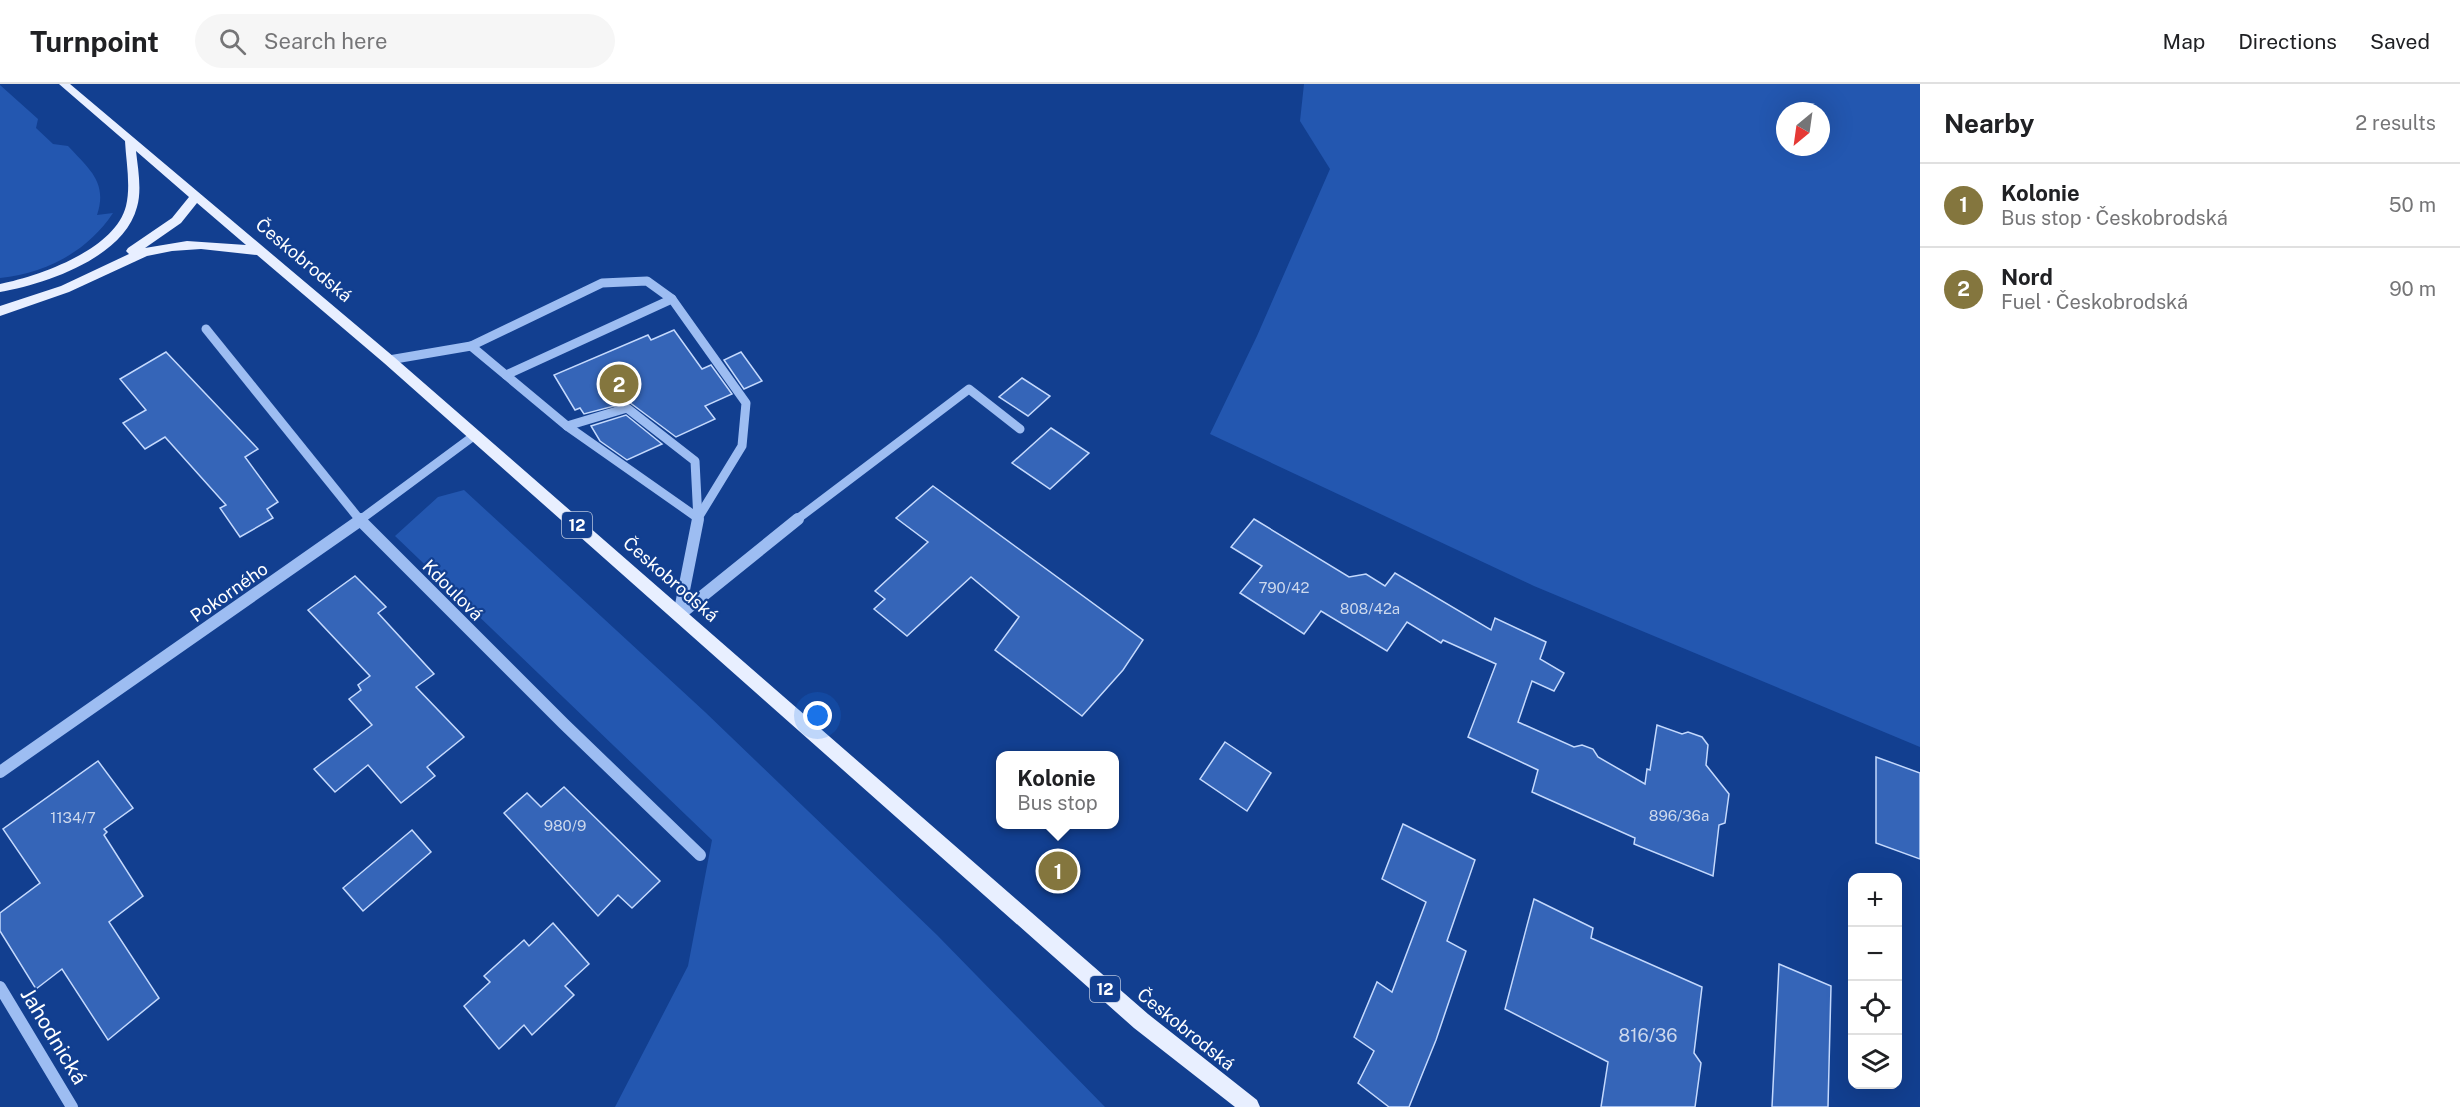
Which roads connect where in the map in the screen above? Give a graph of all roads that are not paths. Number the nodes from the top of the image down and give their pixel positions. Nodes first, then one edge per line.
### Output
1 (64, 84) edge
2 (130, 140) junction
3 (196, 195) junction
4 (262, 252) junction
5 (107, 268) junction
6 (0, 288) edge
7 (672, 299) junction
8 (0, 311) edge
9 (206, 329) dead end
10 (471, 346) junction
11 (389, 360) junction
12 (506, 375) junction
13 (567, 426) junction
14 (1020, 429) dead end
15 (476, 435) junction
16 (698, 518) junction
17 (360, 520) junction
18 (680, 615) junction
19 (0, 772) edge
20 (699, 855) dead end
21 (0, 987) edge
22 (72, 1107) edge
23 (1250, 1107) edge

1 - 2 main road, Českobrodská / 12
2 - 3 main road, Českobrodská / 12
2 - 6 main road
3 - 4 main road, Českobrodská / 12
3 - 5 main road
4 - 5 main road
4 - 11 main road, Českobrodská / 12
5 - 8 main road
7 - 10 street
7 - 12 street
7 - 16 street
9 - 17 street, Kdoulová
10 - 11 street
10 - 12 street
11 - 15 main road, Českobrodská / 12
12 - 13 street
13 - 16 street
13 - 16 street
14 - 18 street
15 - 17 street, Pokorného
15 - 18 main road, Českobrodská / 12
16 - 18 street
17 - 19 street, Pokorného
17 - 20 street, Kdoulová
18 - 23 main road, Českobrodská / 12
21 - 22 street, Jahodnická

